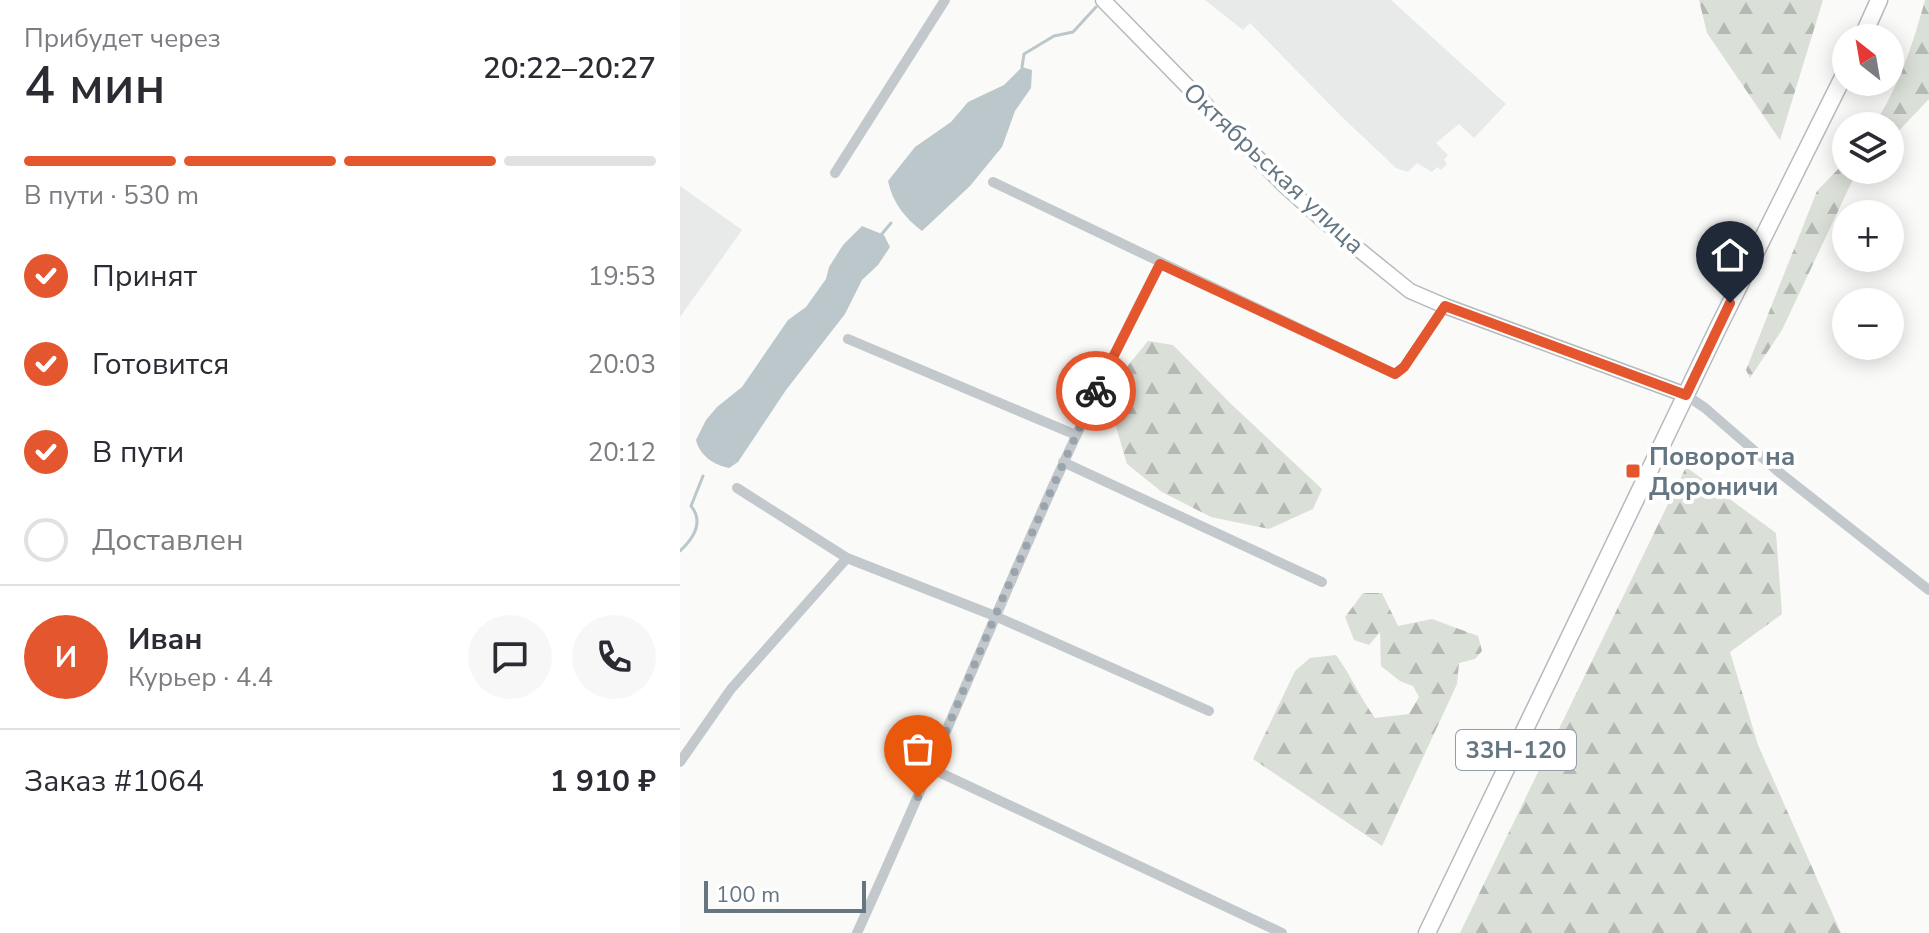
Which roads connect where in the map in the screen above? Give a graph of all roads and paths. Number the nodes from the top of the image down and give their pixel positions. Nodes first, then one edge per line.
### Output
1 (945, 0) edge
2 (1103, 0) edge
3 (1879, 0) edge
4 (1868, 24) edge
5 (1834, 96) edge
6 (835, 173) dead end
7 (993, 182) dead end
8 (1160, 264) junction
9 (1445, 306) junction
10 (848, 339) dead end
11 (1686, 395) junction
12 (1076, 435) junction
13 (1063, 462) junction
14 (737, 488) dead end
15 (847, 558) junction
16 (1322, 582) dead end
17 (1929, 590) edge
18 (995, 616) junction
19 (1209, 711) dead end
20 (680, 762) edge
21 (930, 768) junction
22 (857, 933) edge
23 (1282, 933) edge
24 (1427, 933) edge

1 - 6 street
2 - 9 street, Октябрьская улица
3 - 4 main road
5 - 11 main road, 33Н-120
7 - 8 street
8 - 9 street
8 - 12 street
9 - 11 street, Октябрьская улица
10 - 12 street
11 - 17 street
11 - 24 main road, 33Н-120
12 - 13 street
13 - 16 street
13 - 18 street
14 - 15 street
15 - 18 street
15 - 20 street
18 - 19 street
18 - 21 street
21 - 22 street
21 - 23 street

